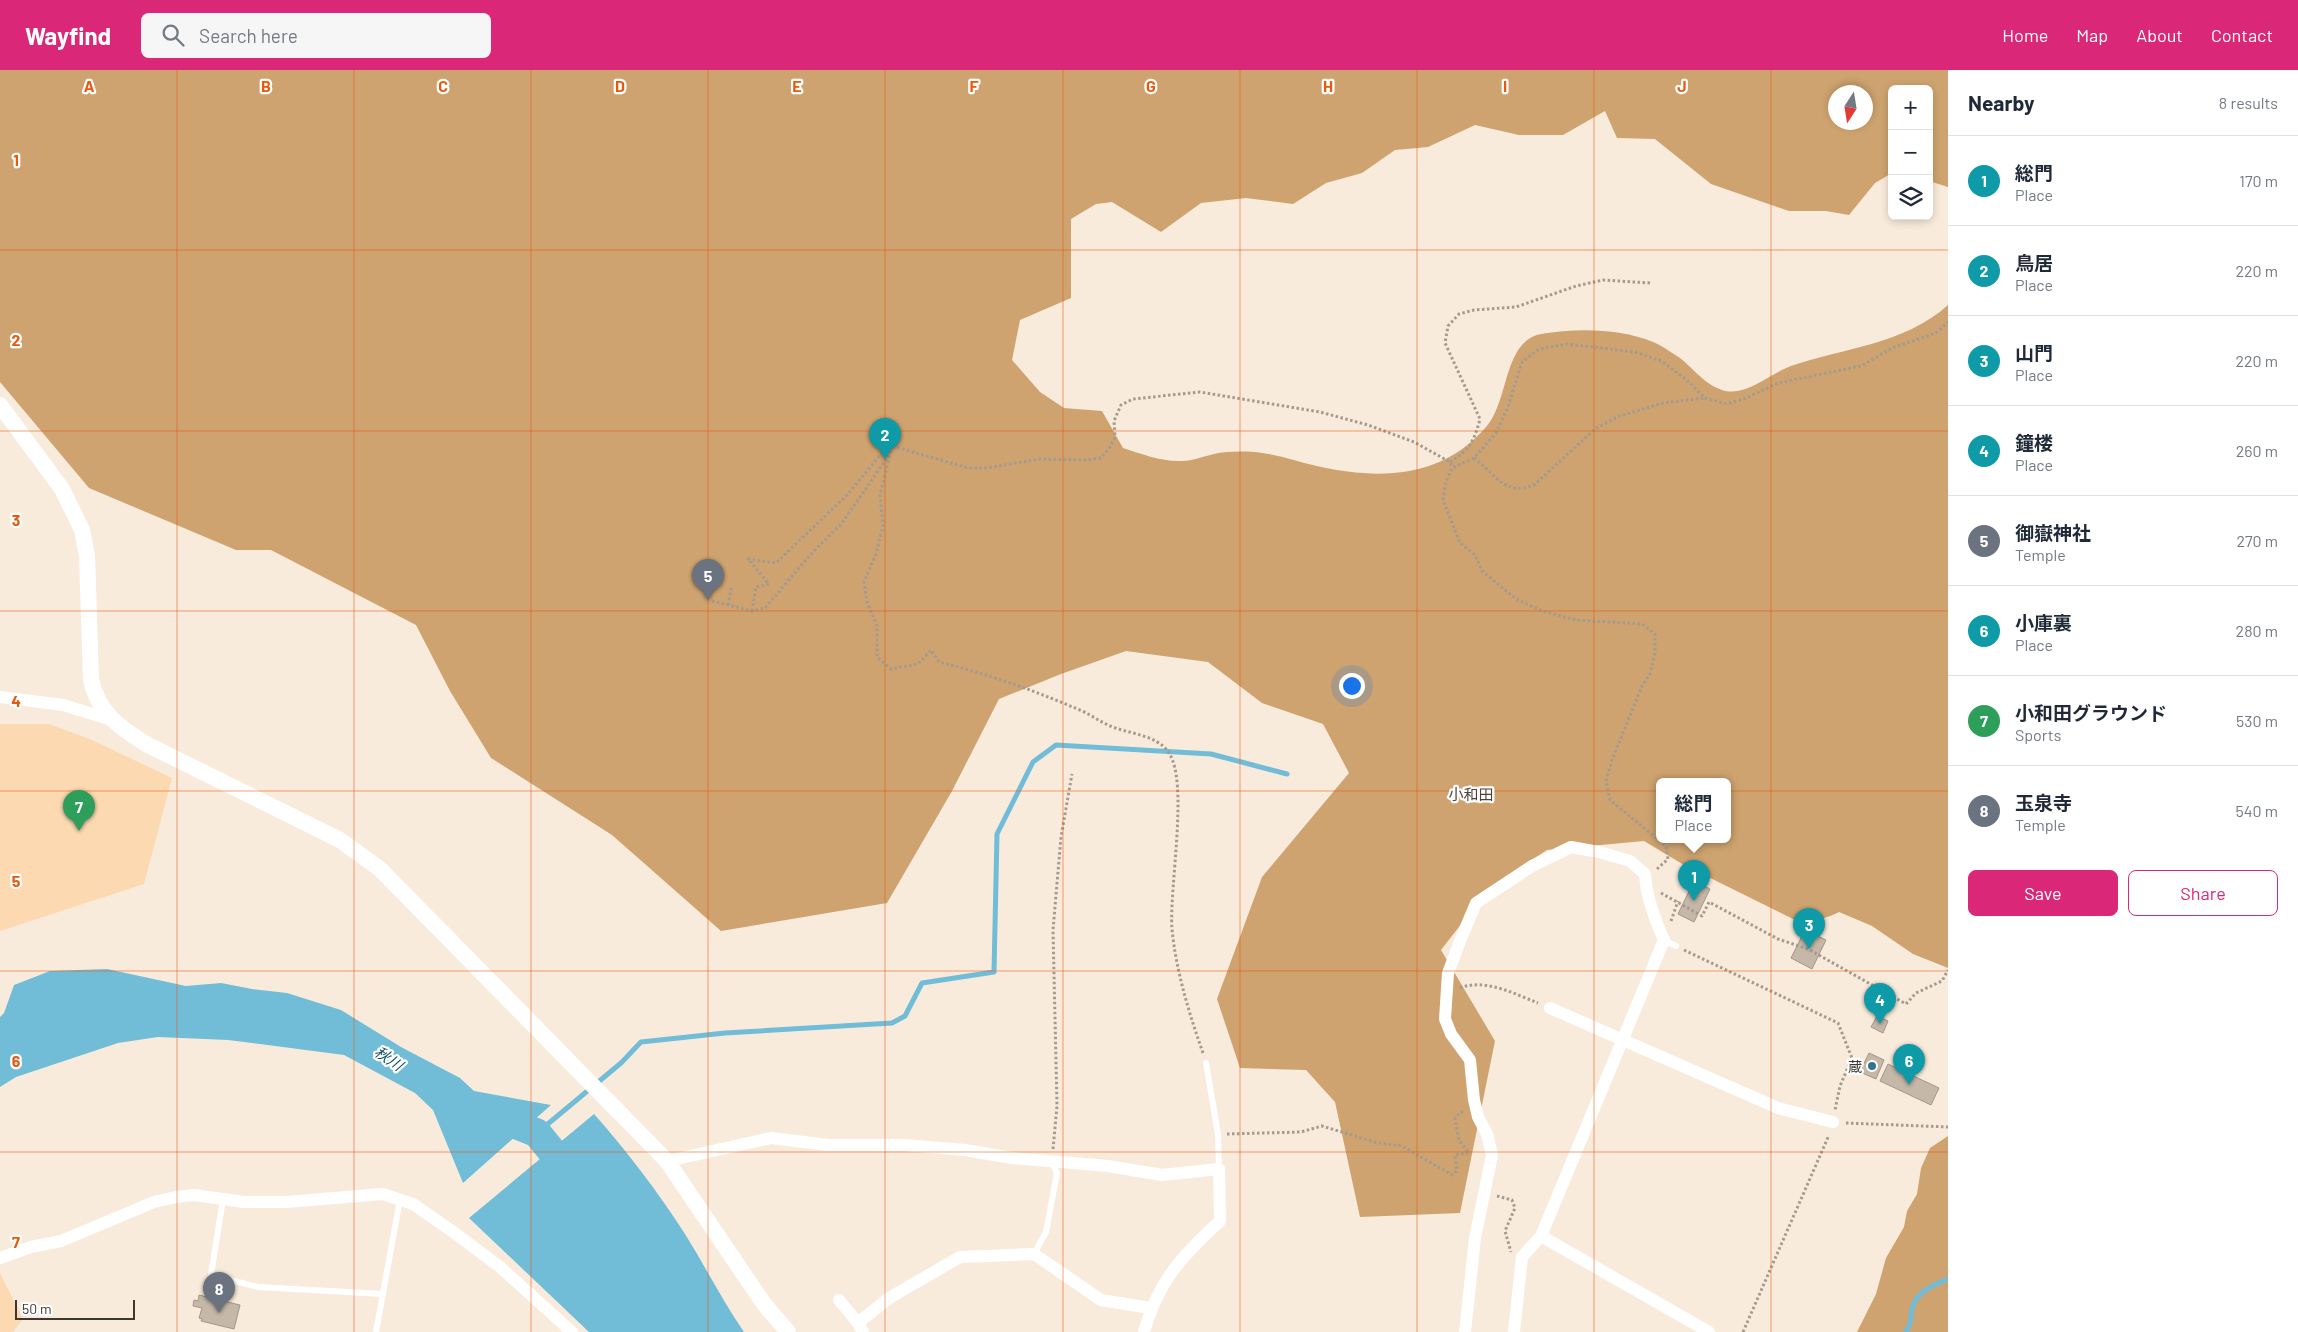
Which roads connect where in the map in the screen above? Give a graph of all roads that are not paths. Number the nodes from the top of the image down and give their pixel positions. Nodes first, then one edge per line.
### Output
1 (0, 406) edge
2 (0, 697) edge
3 (112, 720) junction
4 (1664, 940) junction
5 (1676, 946) road end
6 (1550, 1008) road end
7 (1623, 1041) junction
8 (1206, 1063) road end
9 (1833, 1122) road end
10 (667, 1161) junction
11 (1052, 1163) junction
12 (1219, 1169) junction
13 (223, 1199) junction
14 (400, 1199) junction
15 (1540, 1236) junction
16 (1034, 1254) junction
17 (0, 1258) edge
18 (383, 1294) junction
19 (840, 1300) dead end
20 (1150, 1308) junction
21 (860, 1328) edge
22 (376, 1332) edge
23 (572, 1332) edge
24 (788, 1332) edge
25 (1144, 1332) edge
26 (1465, 1332) edge
27 (1514, 1332) edge
28 (1709, 1332) edge

1 - 3 street
2 - 3 street
3 - 10 street
4 - 5 lane
4 - 7 street
4 - 26 street
6 - 7 street
7 - 9 street
7 - 15 street
8 - 12 lane
10 - 11 street
10 - 24 street
11 - 12 street
11 - 16 lane
12 - 20 street
13 - 14 street
13 - 17 street
13 - 18 lane
14 - 18 lane
14 - 23 street
15 - 27 street
15 - 28 street
16 - 20 street
16 - 21 street
18 - 22 lane
19 - 21 street
20 - 25 street

